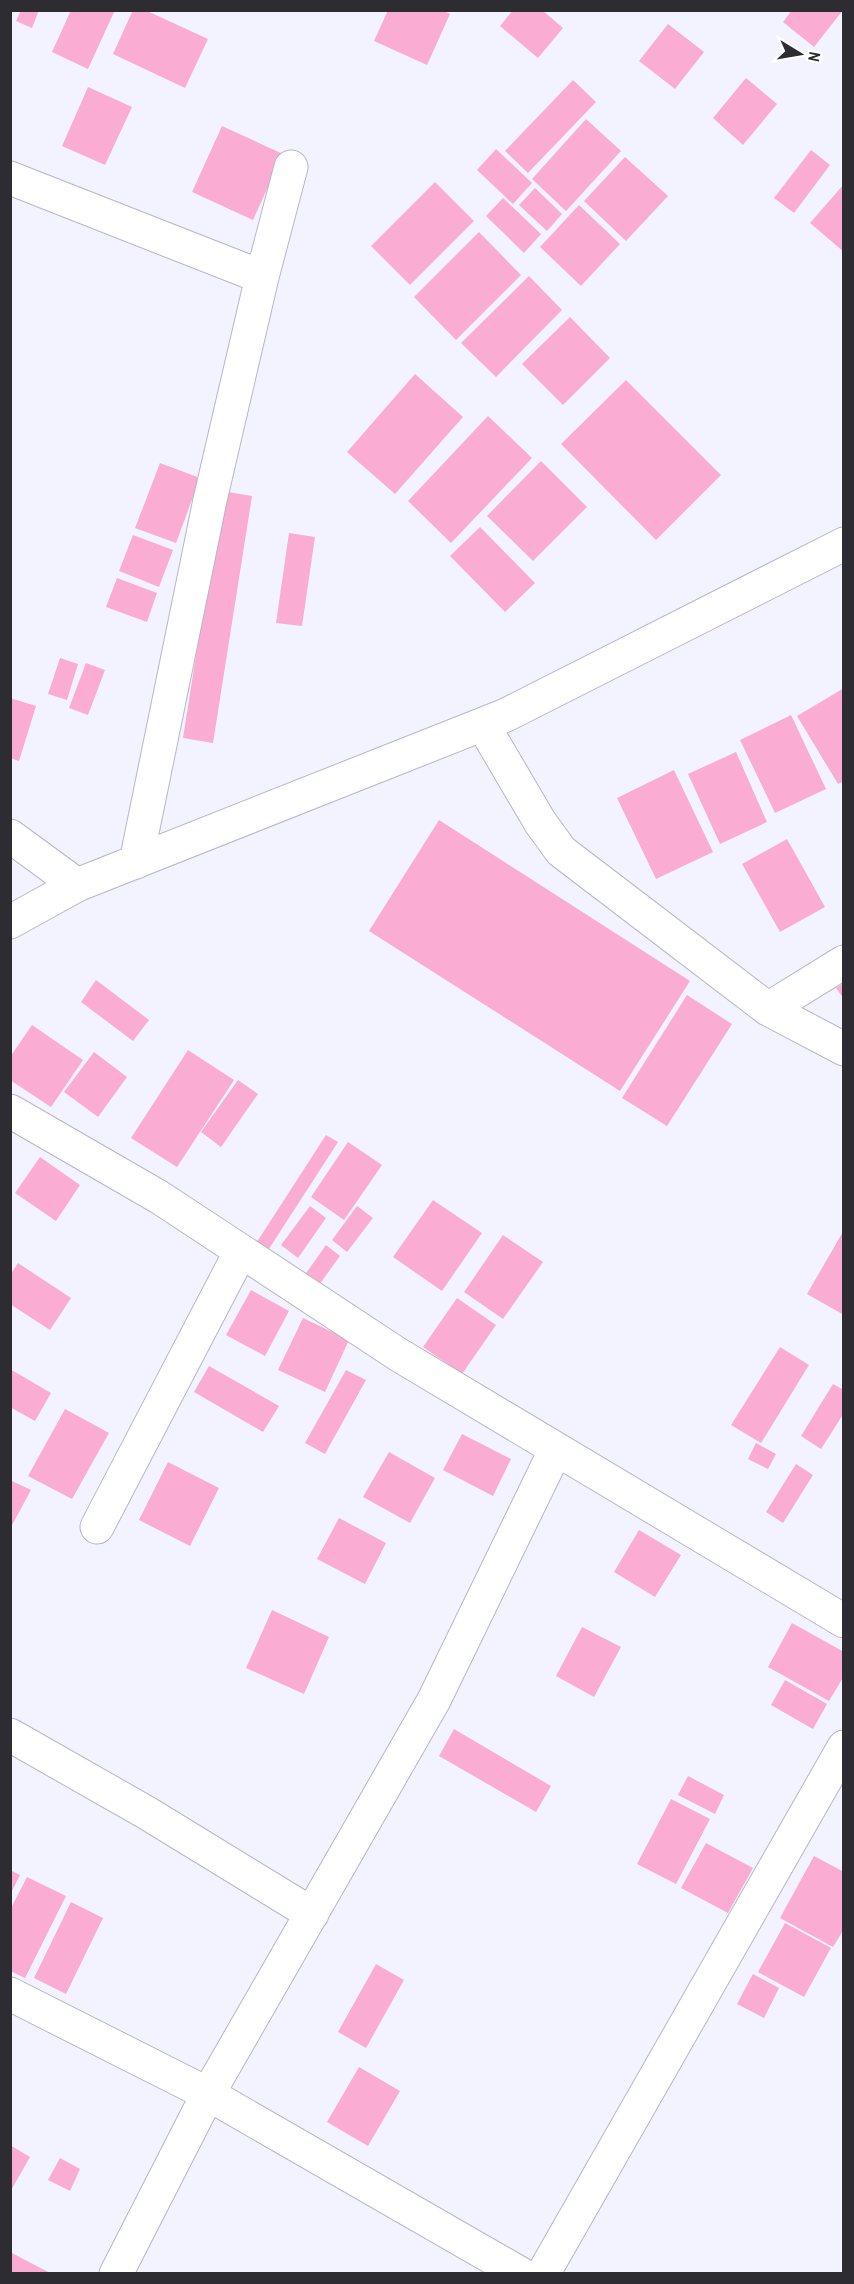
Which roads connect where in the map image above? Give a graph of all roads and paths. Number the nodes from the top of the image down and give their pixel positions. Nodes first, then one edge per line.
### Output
1 (291, 167) dead end
2 (10, 178) edge
3 (262, 277) junction
4 (843, 544) edge
5 (483, 725) junction
6 (10, 836) edge
7 (136, 862) junction
8 (77, 885) junction
9 (10, 922) edge
10 (843, 962) edge
11 (768, 1010) junction
12 (843, 1049) edge
13 (10, 1111) edge
14 (241, 1251) junction
15 (556, 1449) junction
16 (97, 1527) dead end
17 (843, 1621) edge
18 (10, 1735) edge
19 (843, 1747) edge
20 (312, 1914) junction
21 (10, 1994) edge
22 (208, 2094) junction
23 (116, 2274) edge
24 (521, 2274) edge
25 (543, 2274) edge

1 - 3 street
2 - 3 street
3 - 7 street
4 - 5 street
5 - 7 street
5 - 11 street
6 - 8 street
7 - 8 street
8 - 9 street
10 - 11 street
11 - 12 street
13 - 14 street
14 - 15 street
14 - 16 street
15 - 17 street
15 - 20 street
18 - 20 street
19 - 25 street
20 - 22 street
21 - 22 street
22 - 23 street
22 - 24 street

